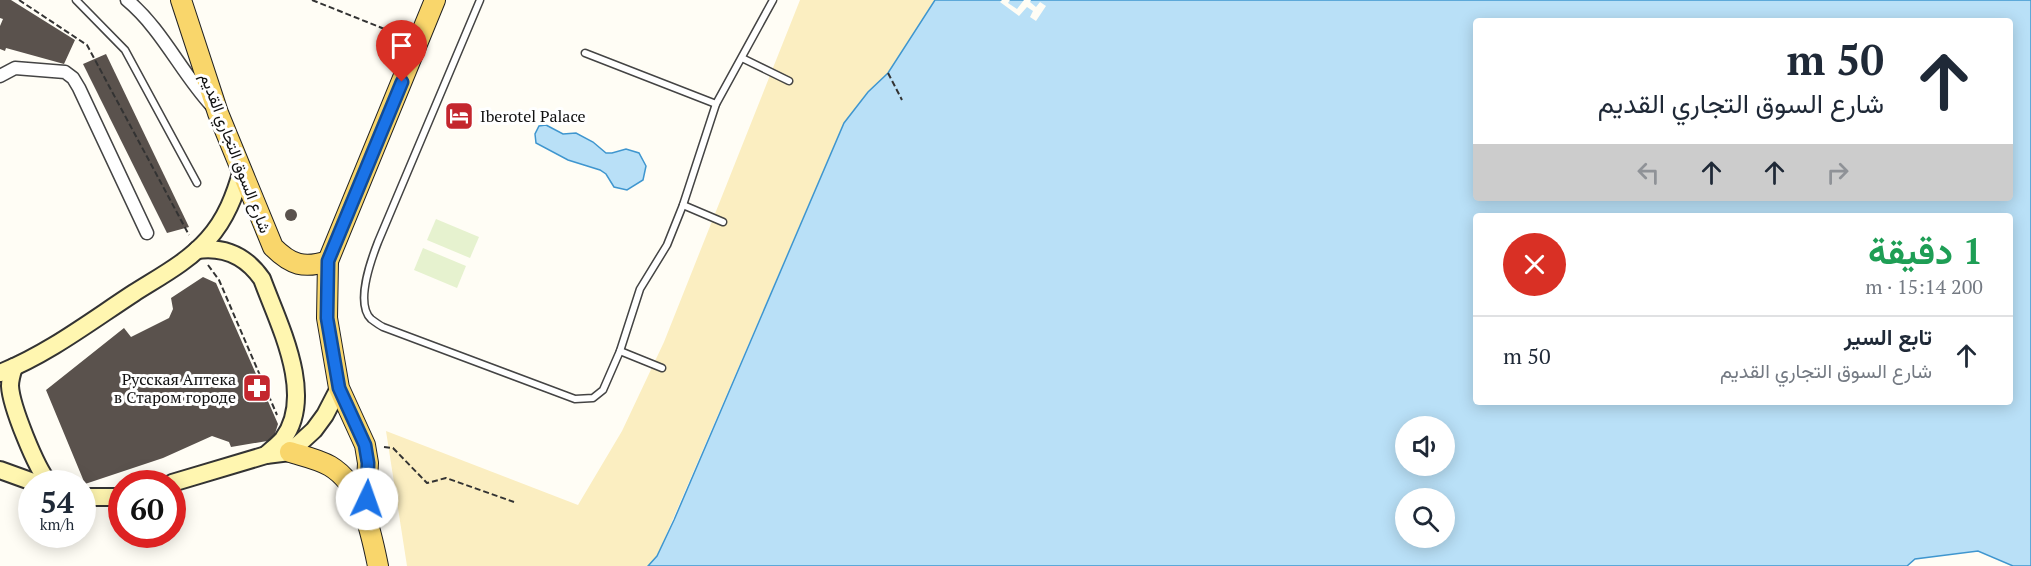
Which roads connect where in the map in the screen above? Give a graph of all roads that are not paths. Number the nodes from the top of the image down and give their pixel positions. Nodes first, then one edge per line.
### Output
1 (76, 0) edge
2 (127, 0) edge
3 (181, 0) edge
4 (435, 0) edge
5 (480, 0) edge
6 (772, 0) edge
7 (585, 52) dead end
8 (742, 58) junction
9 (0, 76) edge
10 (789, 81) dead end
11 (716, 104) junction
12 (219, 113) junction
13 (242, 170) junction
14 (197, 183) dead end
15 (683, 205) junction
16 (723, 222) dead end
17 (147, 233) dead end
18 (197, 250) junction
19 (328, 261) junction
20 (620, 351) junction
21 (662, 368) dead end
22 (7, 370) edge
23 (339, 388) junction
24 (286, 446) junction
25 (0, 470) edge
26 (40, 470) edge
27 (18, 476) edge
28 (186, 479) edge
29 (365, 518) junction
30 (378, 566) edge

1 - 14 lane
2 - 12 street
3 - 12 main road, شارع السوق التجاري القديم
4 - 19 main road
5 - 20 lane
6 - 8 lane
7 - 11 lane
8 - 10 lane
8 - 11 lane
9 - 17 street
11 - 15 lane
12 - 13 main road, شارع السوق التجاري القديم
13 - 18 main road
13 - 19 main road, شارع السوق التجاري القديم
15 - 16 lane
15 - 20 lane
18 - 22 main road
18 - 24 main road
19 - 23 main road
20 - 21 lane
22 - 26 main road
23 - 24 main road
23 - 29 main road
24 - 28 main road
24 - 29 main road
25 - 27 main road
29 - 30 main road

